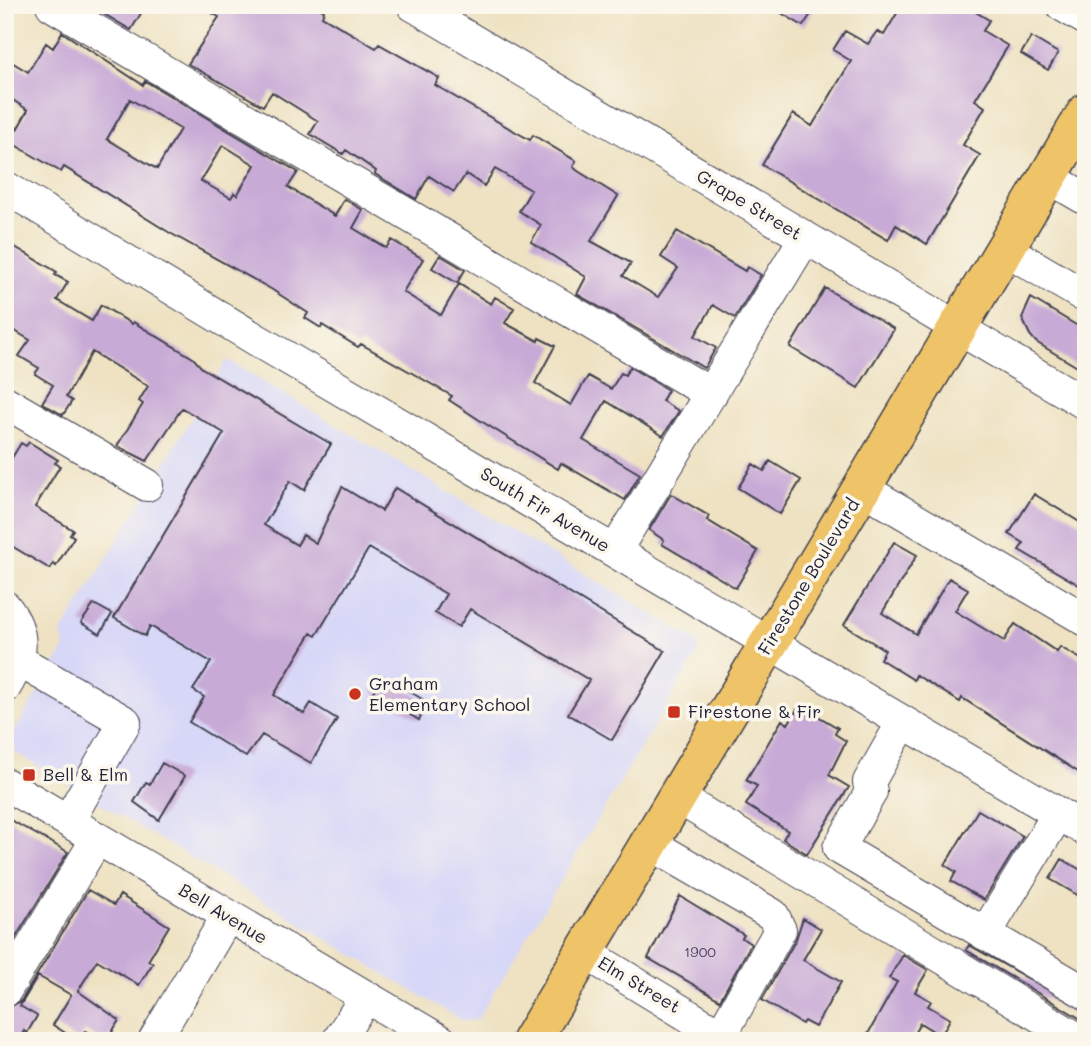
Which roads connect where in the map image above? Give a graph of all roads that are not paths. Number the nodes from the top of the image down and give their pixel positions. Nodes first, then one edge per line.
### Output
1 (52, 5) edge
2 (413, 5) edge
3 (1062, 5) edge
4 (1086, 19) edge
5 (1086, 113) edge
6 (1048, 177) junction
7 (5, 187) edge
8 (1086, 199) edge
9 (805, 238) junction
10 (1005, 249) junction
11 (1086, 297) edge
12 (958, 329) junction
13 (711, 394) junction
14 (1083, 395) edge
15 (5, 402) edge
16 (147, 485) dead end
17 (863, 489) junction
18 (615, 551) junction
19 (1086, 620) edge
20 (770, 644) junction
21 (12, 647) edge
22 (903, 722) junction
23 (5, 784) edge
24 (677, 797) junction
25 (1058, 814) junction
26 (68, 821) junction
27 (1086, 830) edge
28 (97, 839) junction
29 (649, 843) junction
30 (227, 917) junction
31 (985, 934) junction
32 (584, 952) junction
33 (1084, 988) edge
34 (5, 991) edge
35 (365, 998) junction
36 (725, 1038) edge
37 (154, 1041) edge
38 (338, 1041) edge
39 (441, 1041) edge
40 (531, 1041) edge
41 (1081, 1041) edge

1 - 13 street
2 - 9 street, Grape Street
3 - 4 street
5 - 6 main road, Firestone Boulevard
6 - 8 street
6 - 10 main road, Firestone Boulevard
7 - 18 street, South Fir Avenue
9 - 12 street, Grape Street
9 - 13 street
10 - 11 street
10 - 12 main road, Firestone Boulevard
12 - 14 street, Grape Street
12 - 17 main road, Firestone Boulevard
13 - 18 street
15 - 16 street
17 - 19 street
17 - 20 main road, Firestone Boulevard
18 - 20 street, South Fir Avenue
20 - 22 street, South Fir Avenue
20 - 24 main road, Firestone Boulevard
21 - 26 street
22 - 25 street, South Fir Avenue
22 - 31 street
23 - 26 street, Bell Avenue
24 - 29 main road, Firestone Boulevard
24 - 41 street
25 - 27 street, South Fir Avenue
25 - 31 street
26 - 28 street, Bell Avenue
28 - 30 street, Bell Avenue
28 - 34 street
29 - 32 main road, Firestone Boulevard
29 - 36 street
30 - 35 street, Bell Avenue
30 - 37 street
31 - 33 street
32 - 36 street, Elm Street
32 - 40 main road, Firestone Boulevard
35 - 38 street
35 - 39 street, Bell Avenue

